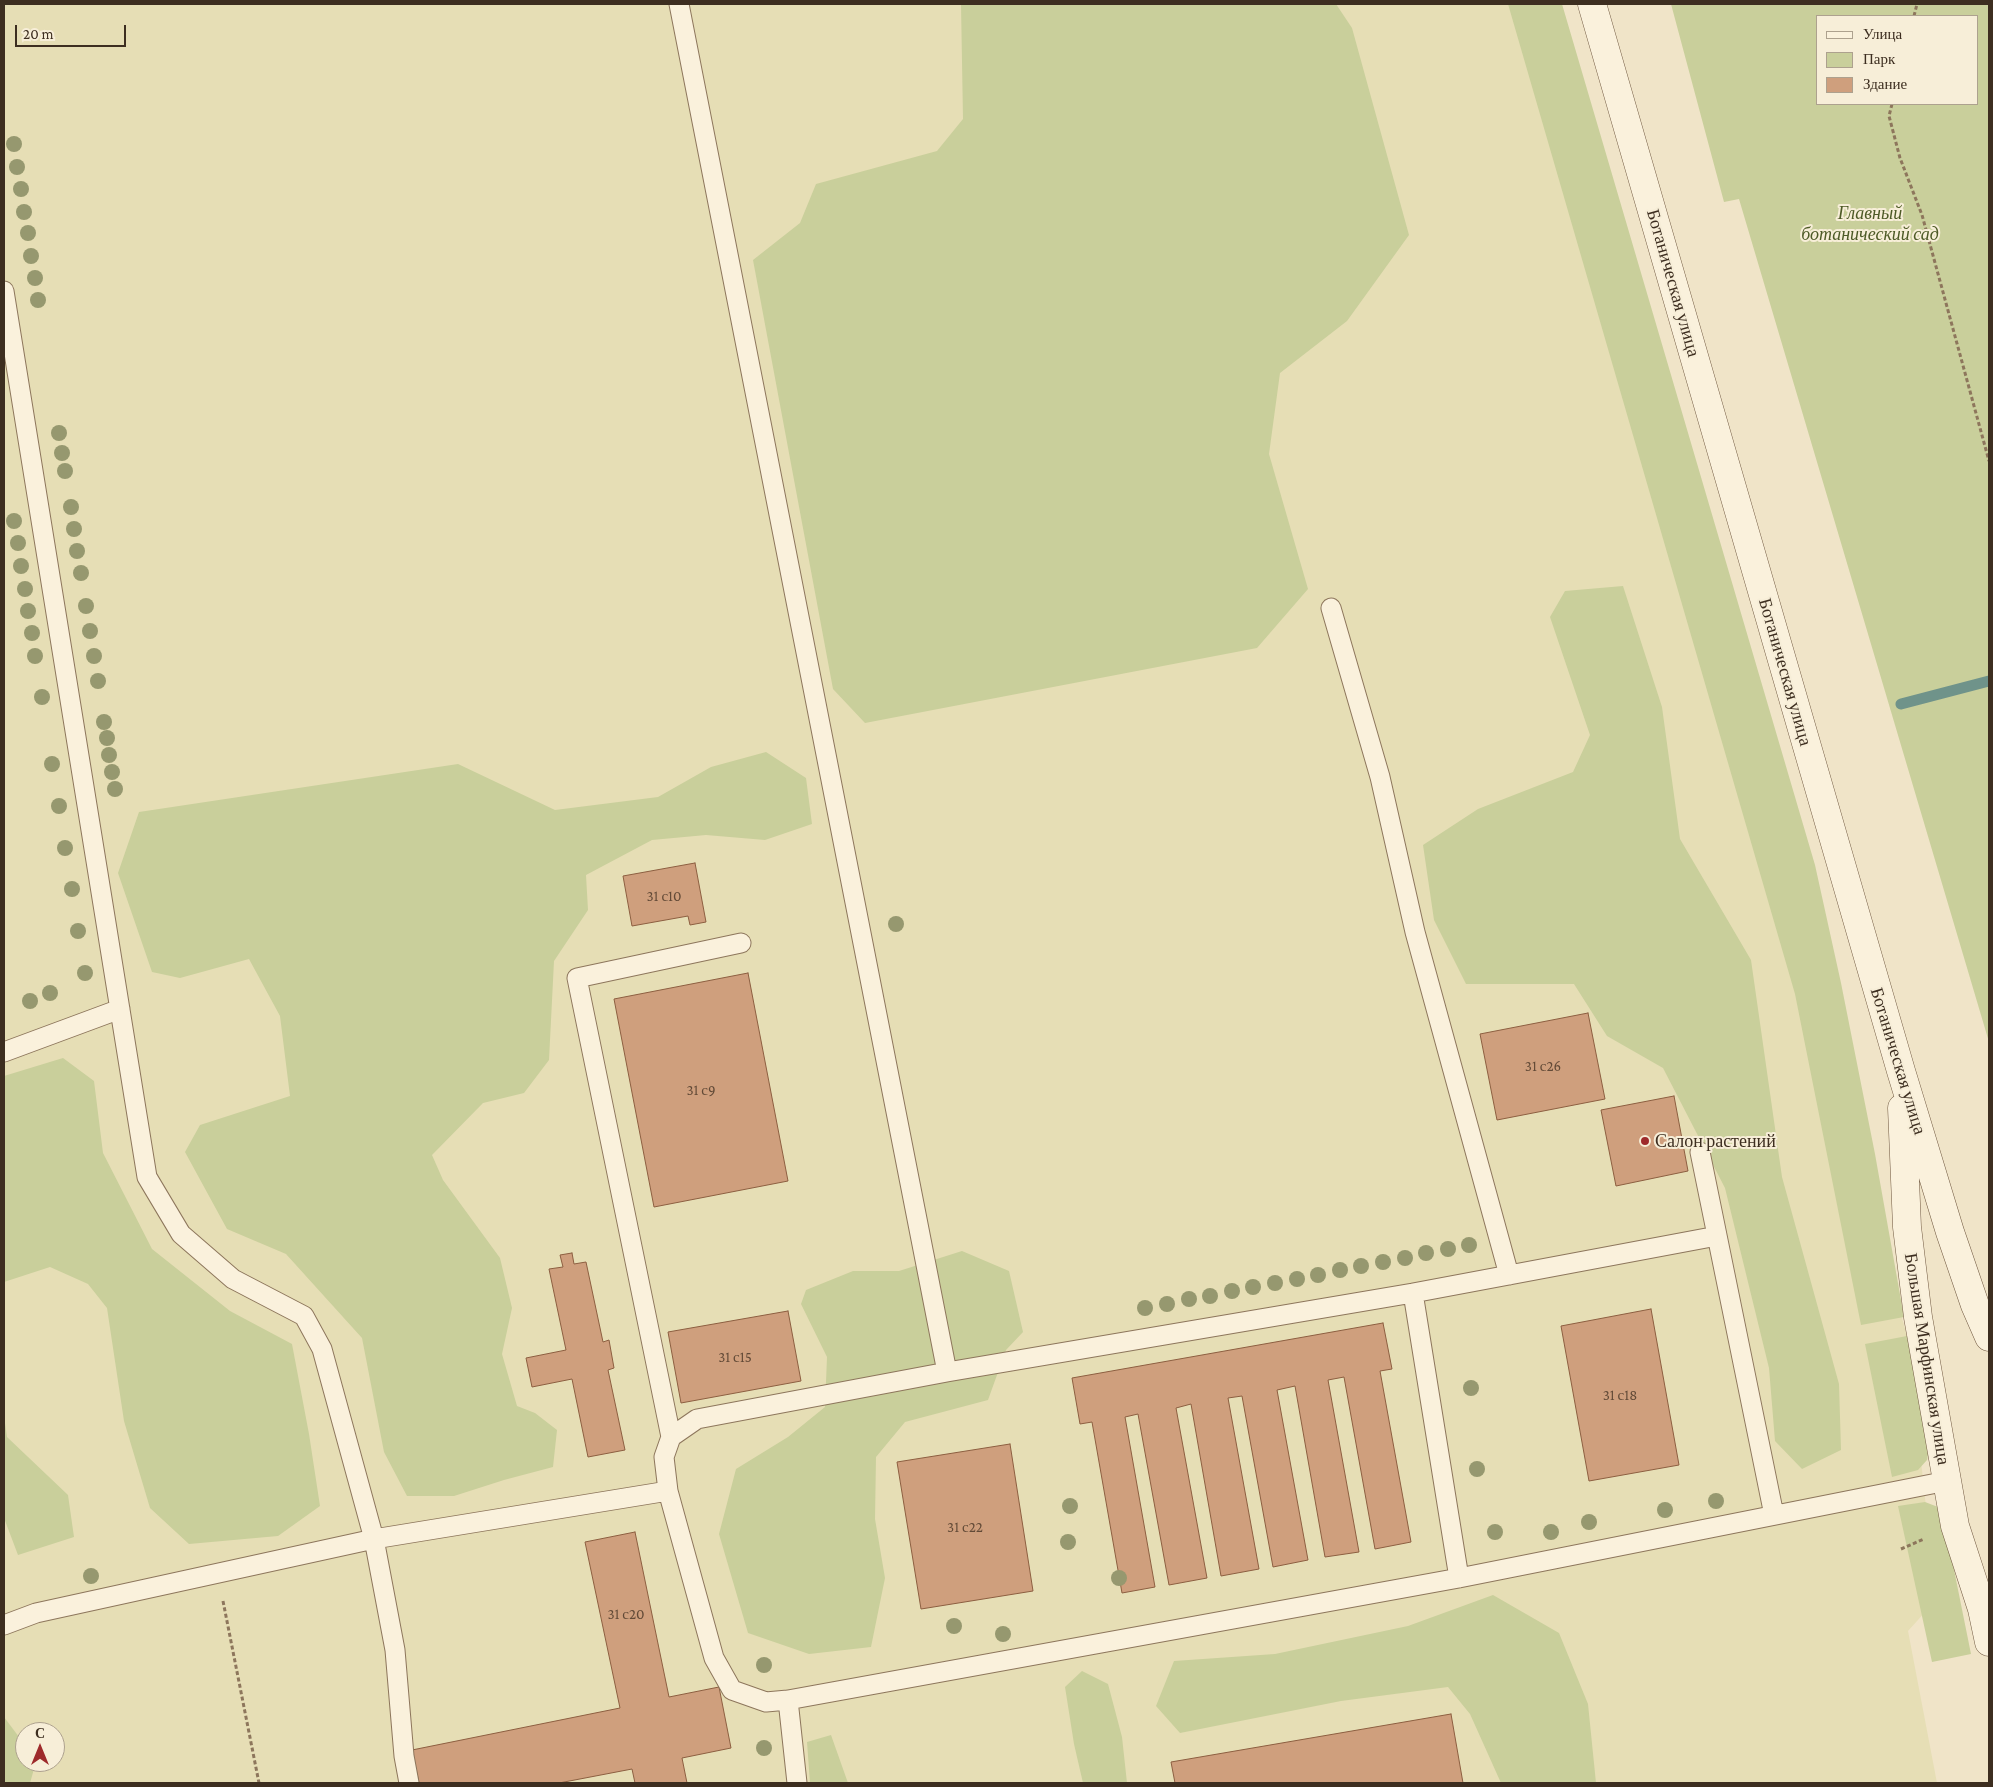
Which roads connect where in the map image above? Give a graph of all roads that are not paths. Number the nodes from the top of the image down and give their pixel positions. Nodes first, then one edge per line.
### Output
1 (680, 4) edge
2 (1592, 4) edge
3 (4, 291) edge
4 (1331, 608) dead end
5 (741, 943) dead end
6 (120, 1009) junction
7 (4, 1052) edge
8 (1901, 1071) junction
9 (1700, 1152) dead end
10 (1717, 1236) junction
11 (1509, 1275) junction
12 (1413, 1293) junction
13 (1989, 1337) edge
14 (947, 1372) junction
15 (671, 1437) junction
16 (1947, 1481) junction
17 (668, 1491) junction
18 (1774, 1515) junction
19 (374, 1539) junction
20 (1989, 1565) edge
21 (1459, 1578) junction
22 (1982, 1610) junction
23 (4, 1624) edge
24 (1989, 1642) edge
25 (788, 1700) junction
26 (409, 1783) edge
27 (797, 1783) edge

1 - 14 lane
2 - 8 main road, Ботаническая улица
3 - 6 lane
4 - 11 lane
5 - 15 lane
6 - 7 lane
6 - 19 lane
8 - 13 main road, Ботаническая улица
8 - 16 main road, Большая Марфинская улица
9 - 10 lane
10 - 11 lane
10 - 18 lane
11 - 12 lane
12 - 14 lane
12 - 21 lane
14 - 15 lane
15 - 17 lane
16 - 18 lane
16 - 22 main road, Большая Марфинская улица
17 - 19 lane
17 - 25 lane
18 - 21 lane
19 - 23 lane
19 - 26 lane
20 - 22 main road
21 - 25 lane
22 - 24 main road, Большая Марфинская улица
25 - 27 lane

